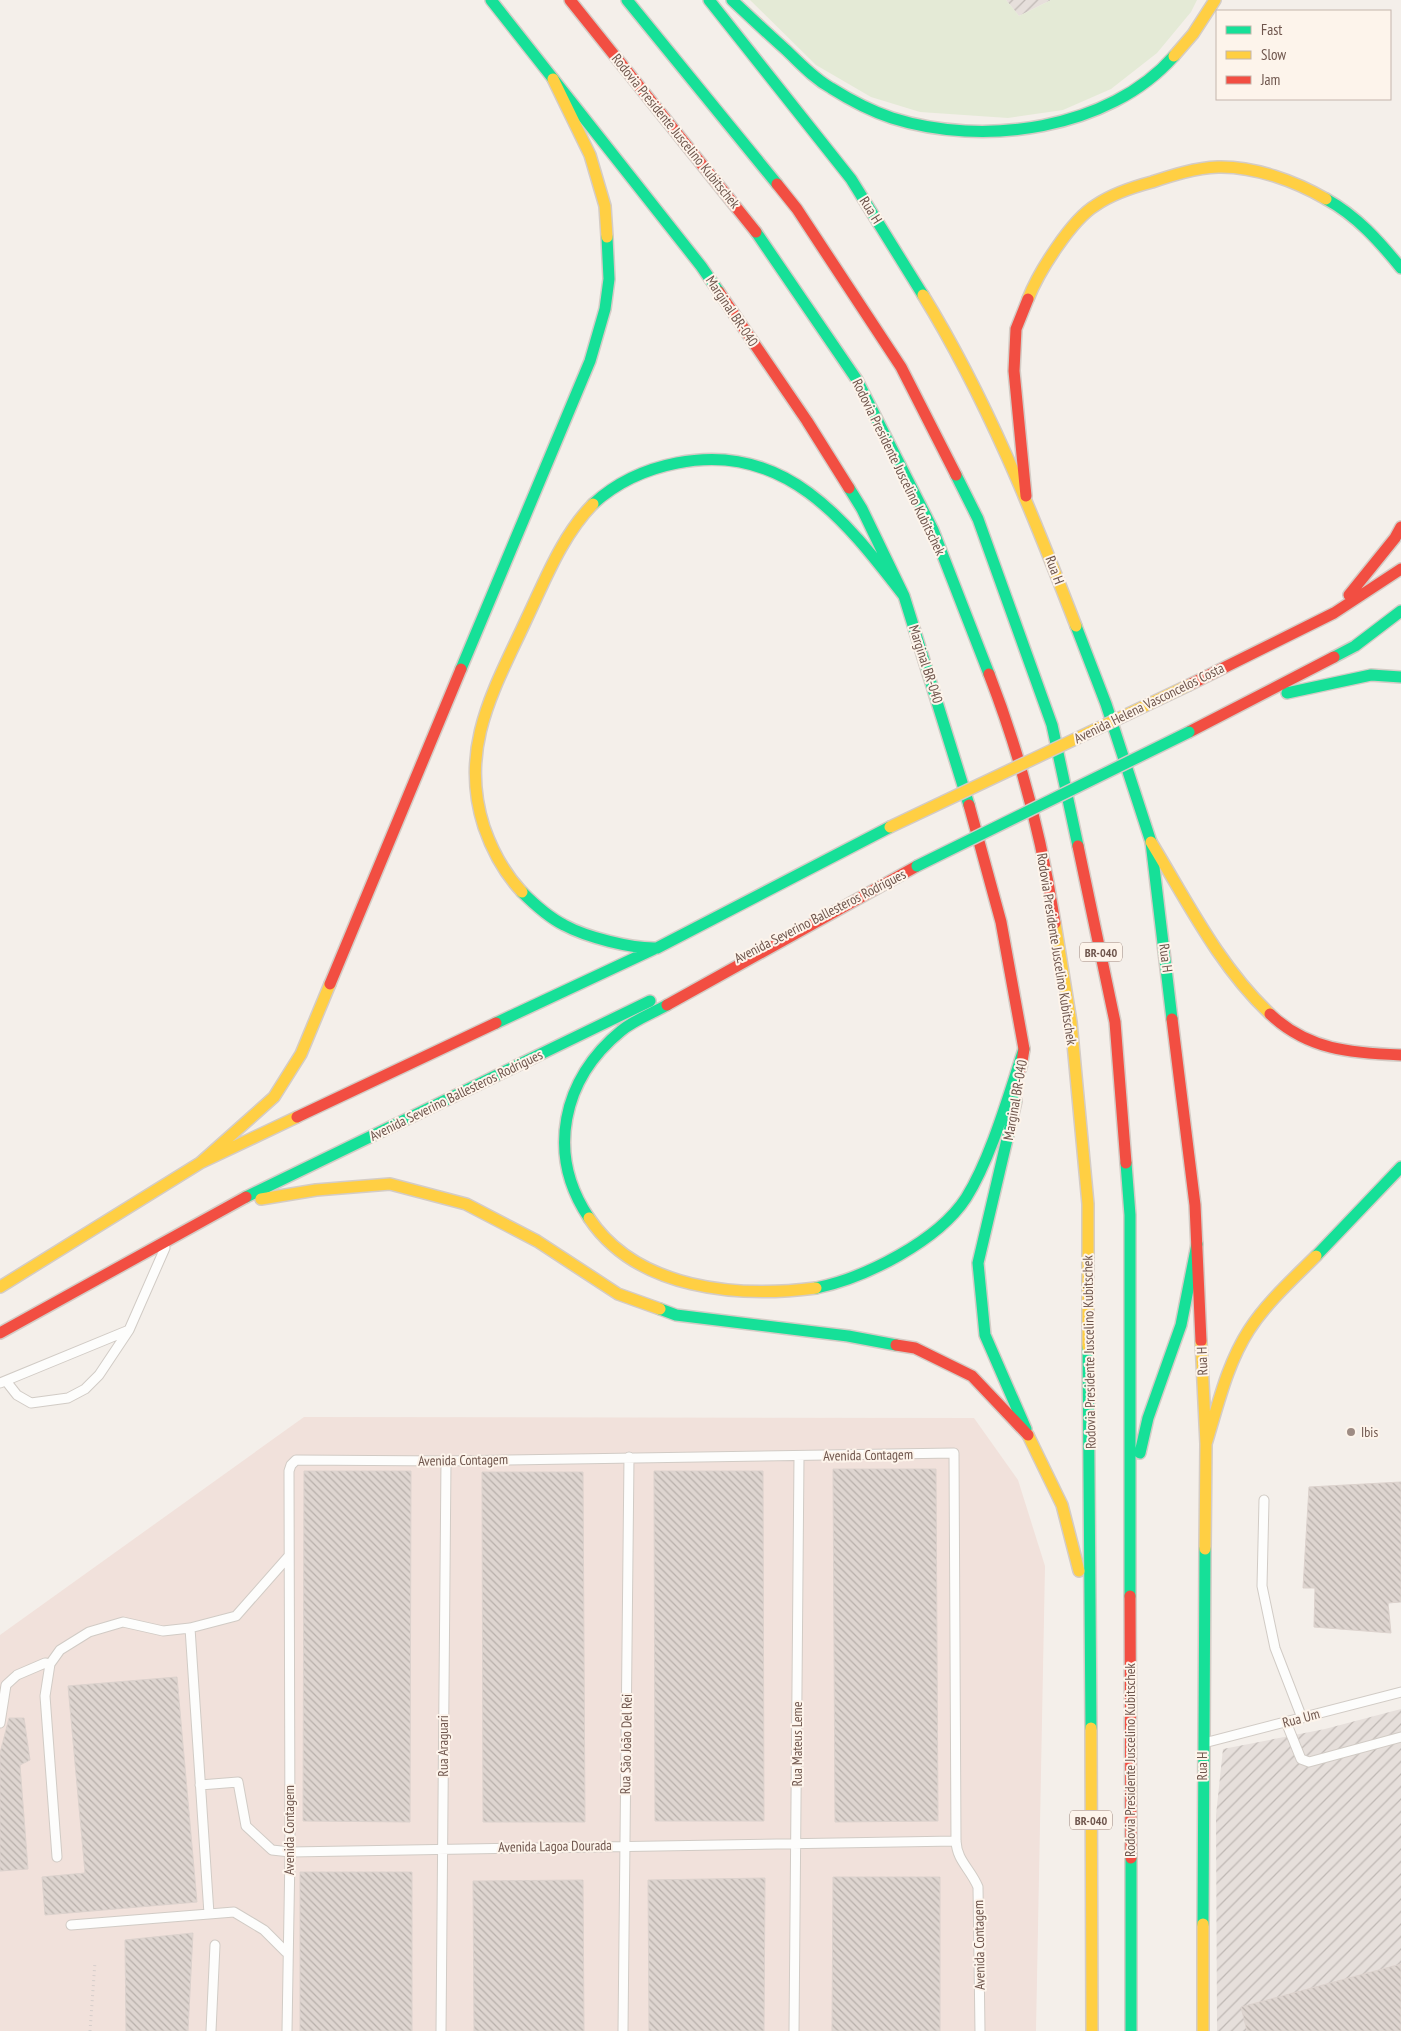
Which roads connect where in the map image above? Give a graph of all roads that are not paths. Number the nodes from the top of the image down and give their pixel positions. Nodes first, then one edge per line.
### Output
1 (491, 0) edge
2 (570, 0) edge
3 (627, 0) edge
4 (709, 0) edge
5 (732, 0) edge
6 (1215, 0) edge
7 (552, 79) junction
8 (1401, 268) edge
9 (1026, 496) junction
10 (1401, 527) edge
11 (1401, 569) edge
12 (904, 596) junction
13 (1401, 611) edge
14 (1334, 613) junction
15 (1401, 677) edge
16 (1256, 699) junction
17 (1151, 842) junction
18 (821, 918) junction
19 (654, 949) junction
20 (1024, 1049) junction
21 (1401, 1055) edge
22 (200, 1163) junction
23 (1401, 1167) edge
24 (233, 1203) junction
25 (169, 1238) junction
26 (1197, 1244) junction
27 (0, 1286) edge
28 (129, 1330) junction
29 (0, 1333) edge
30 (3, 1382) edge
31 (1028, 1435) junction
32 (1206, 1444) junction
33 (799, 1456) junction
34 (629, 1457) junction
35 (446, 1461) junction
36 (1264, 1500) dead end
37 (1129, 1501) junction
38 (288, 1557) junction
39 (1089, 1609) junction
40 (190, 1628) junction
41 (50, 1664) junction
42 (1401, 1692) edge
43 (1302, 1718) junction
44 (1286, 1722) junction
45 (0, 1723) edge
46 (1401, 1737) edge
47 (1202, 1744) junction
48 (200, 1785) junction
49 (956, 1841) junction
50 (796, 1843) junction
51 (624, 1845) junction
52 (443, 1848) junction
53 (290, 1852) junction
54 (57, 1857) dead end
55 (209, 1914) junction
56 (70, 1925) dead end
57 (215, 1946) dead end
58 (286, 1952) junction
59 (211, 2031) edge
60 (287, 2031) edge
61 (441, 2031) edge
62 (623, 2031) edge
63 (794, 2031) edge
64 (980, 2031) edge
65 (1092, 2031) edge
66 (1130, 2031) edge
67 (1203, 2031) edge

1 - 7 main road, Marginal BR-040
2 - 39 main road, Rodovia Presidente Juscelino Kubitschek / BR-040
3 - 37 main road, Rodovia Presidente Juscelino Kubitschek / BR-040
4 - 9 main road, Rua H
5 - 6 main road
7 - 12 main road, Marginal BR-040
7 - 22 main road
8 - 9 main road
9 - 17 main road, Rua H
10 - 14 main road
11 - 14 main road, Avenida Helena Vasconcelos Costa
12 - 19 main road
12 - 20 main road, Marginal BR-040
13 - 16 main road
14 - 19 main road, Avenida Helena Vasconcelos Costa, bridge
15 - 16 main road
16 - 18 main road, Avenida Severino Ballesteros Rodrigues, bridge
17 - 21 main road
17 - 26 main road, Rua H
18 - 20 main road
18 - 24 main road, Avenida Severino Ballesteros Rodrigues
19 - 22 main road
20 - 31 main road, Marginal BR-040
22 - 27 main road
23 - 32 main road
24 - 25 main road, Avenida Severino Ballesteros Rodrigues
24 - 31 main road
25 - 28 lane
25 - 29 main road, Avenida Severino Ballesteros Rodrigues
26 - 32 main road, Rua H
26 - 37 main road
28 - 30 lane
28 - 30 lane
31 - 39 main road
32 - 47 main road, Rua H
33 - 34 lane, Avenida Contagem
33 - 49 lane, Avenida Contagem
33 - 50 lane, Rua Mateus Leme
34 - 35 lane, Avenida Contagem
34 - 51 lane, Rua São João Del Rei
35 - 38 lane, Avenida Contagem
35 - 52 lane, Rua Araguari
36 - 43 lane
37 - 66 main road, Rodovia Presidente Juscelino Kubitschek / BR-040
38 - 40 lane
38 - 53 lane, Avenida Contagem
39 - 65 main road, Rodovia Presidente Juscelino Kubitschek / BR-040
40 - 41 lane
40 - 48 lane
41 - 45 lane
41 - 54 lane
42 - 43 lane, Rua Um
43 - 44 lane, Rua Um
44 - 46 lane
44 - 47 lane, Rua Um
47 - 67 main road, Rua H
48 - 53 lane, Avenida Lagoa Dourada
48 - 55 lane
49 - 50 lane, Avenida Lagoa Dourada
49 - 64 lane, Avenida Contagem
50 - 51 lane, Avenida Lagoa Dourada
50 - 63 lane, Rua Mateus Leme
51 - 52 lane, Avenida Lagoa Dourada
51 - 62 lane, Rua São João Del Rei
52 - 53 lane, Avenida Lagoa Dourada
52 - 61 lane, Rua Araguari
53 - 58 lane, Avenida Contagem
55 - 56 lane
55 - 58 lane
57 - 59 lane
58 - 60 lane, Avenida Contagem

